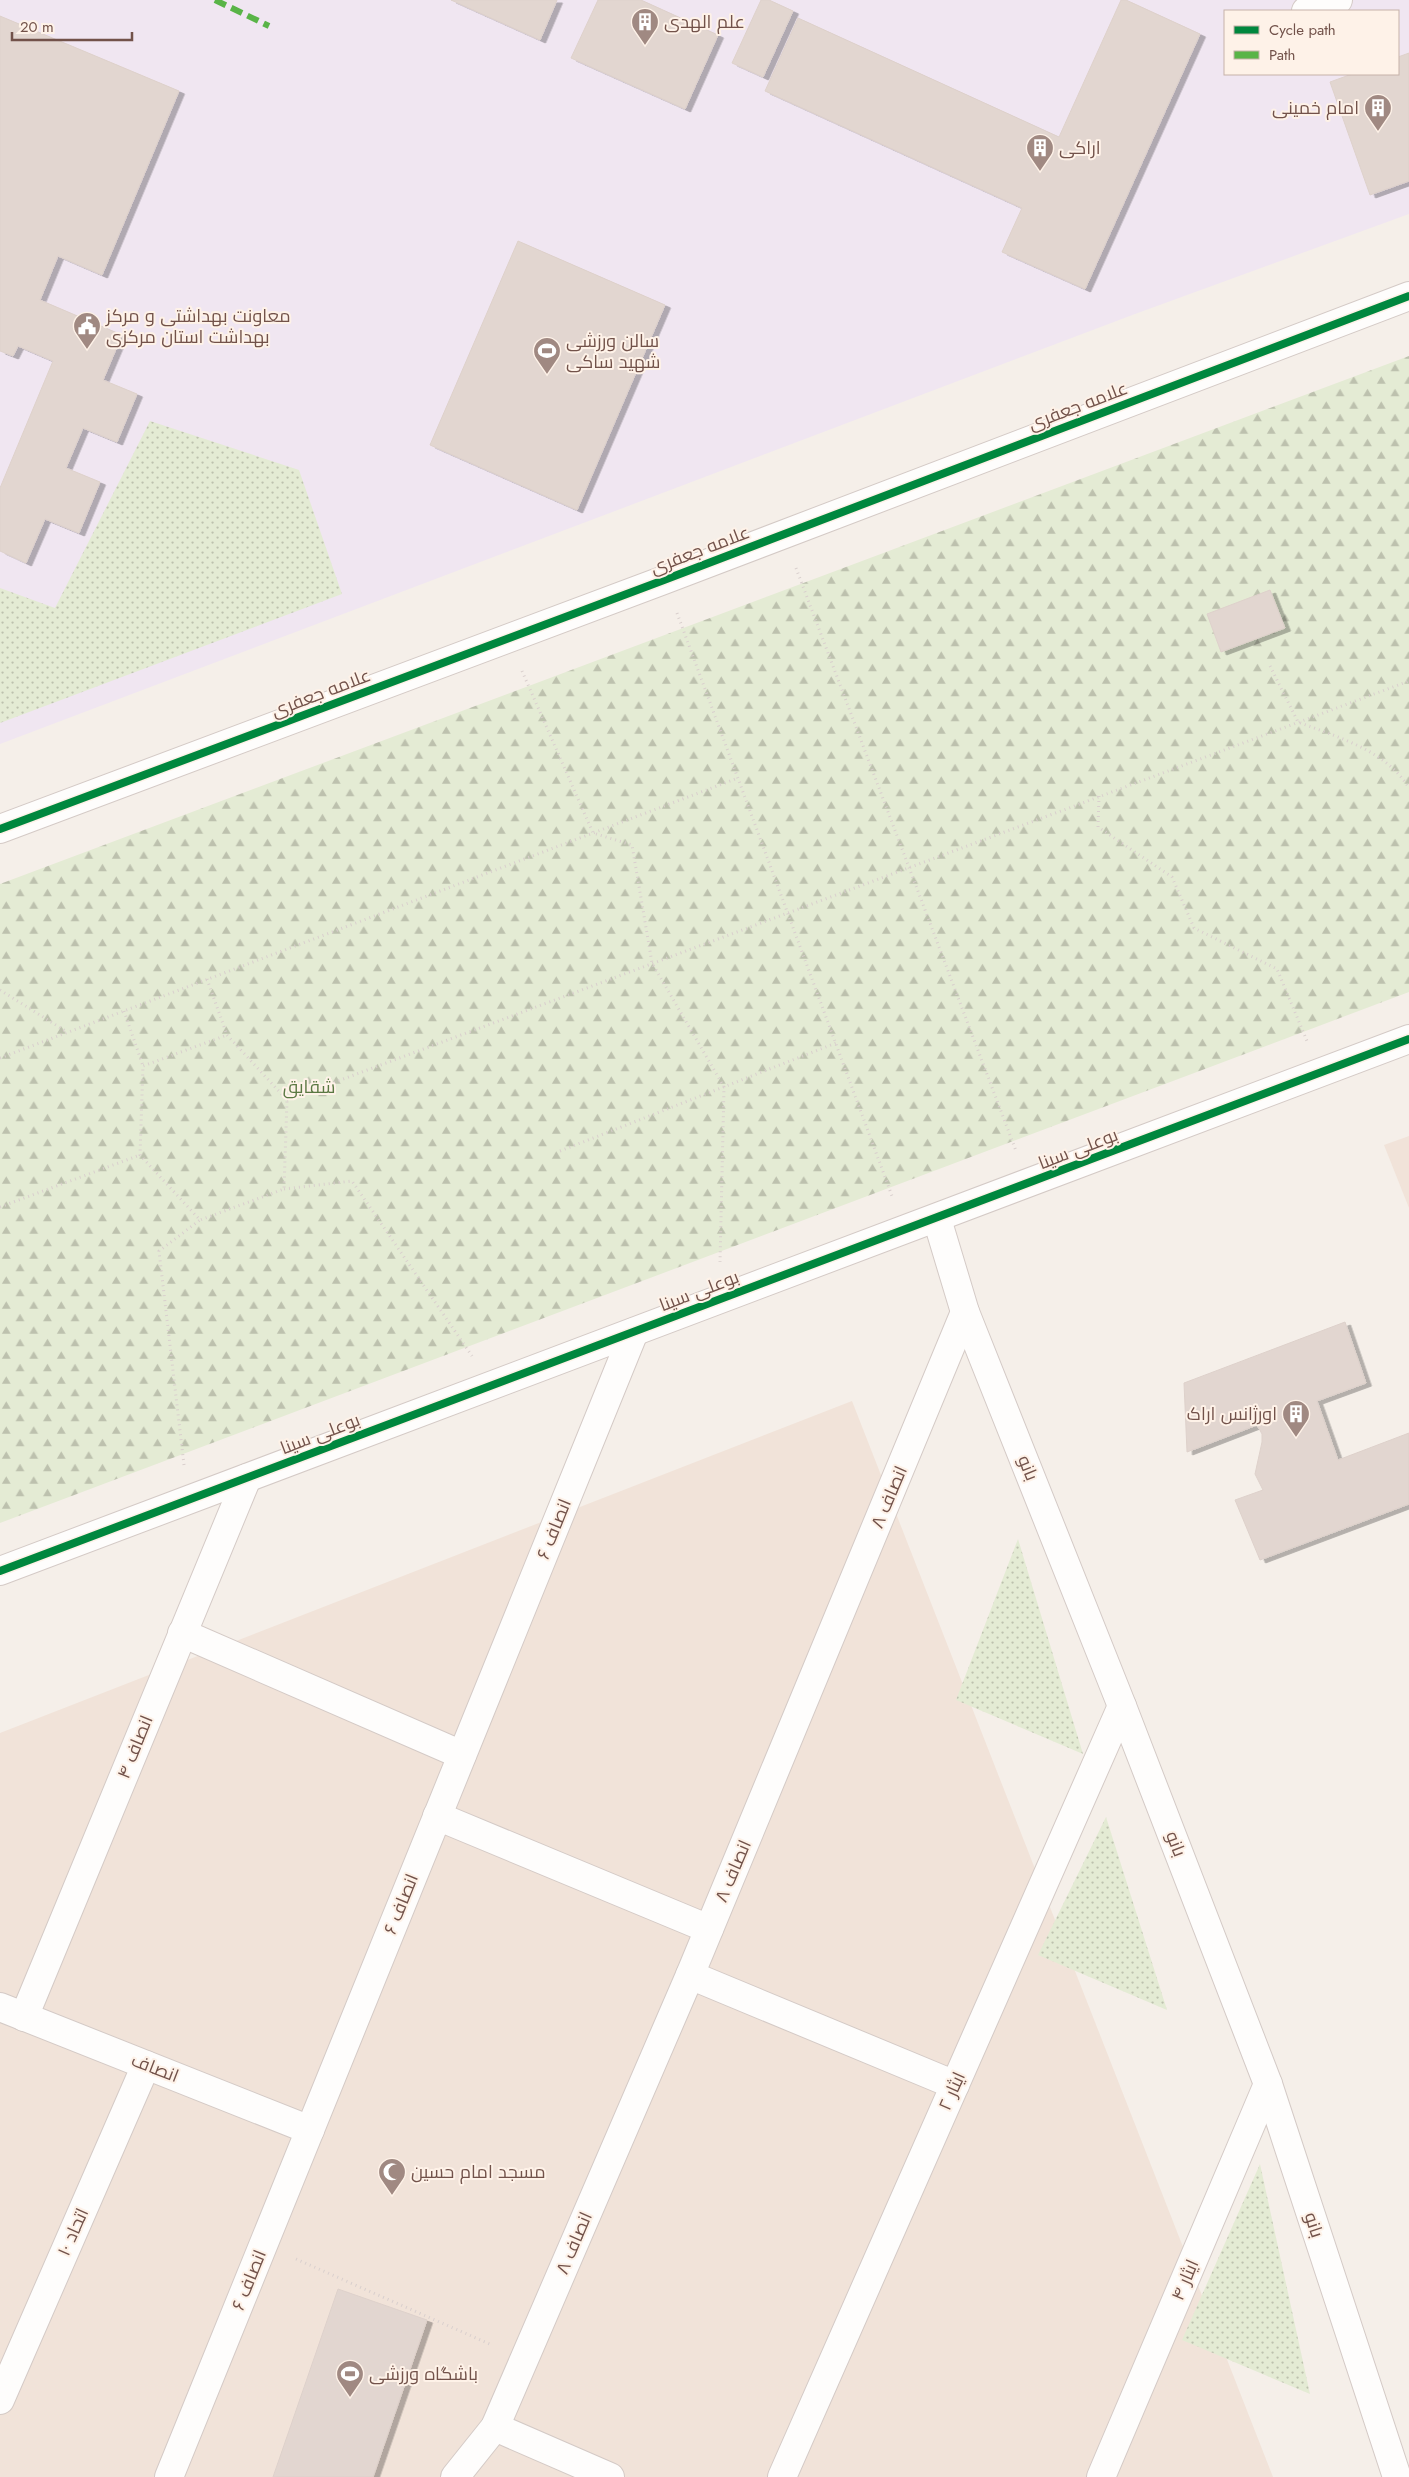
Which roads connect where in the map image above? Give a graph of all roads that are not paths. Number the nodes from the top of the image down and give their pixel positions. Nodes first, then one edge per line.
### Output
1 (1338, 0) edge
2 (1309, 10) edge
3 (1409, 296) edge
4 (0, 829) edge
5 (1409, 1040) edge
6 (937, 1218) junction
7 (965, 1312) junction
8 (634, 1332) junction
9 (247, 1478) junction
10 (0, 1571) edge
11 (182, 1633) junction
12 (1122, 1706) junction
13 (462, 1755) junction
14 (437, 1816) junction
15 (709, 1929) junction
16 (690, 1975) junction
17 (12, 2012) edge
18 (146, 2065) junction
19 (1268, 2084) junction
20 (955, 2085) junction
21 (310, 2130) junction
22 (0, 2400) edge
23 (495, 2427) junction
24 (169, 2477) edge
25 (456, 2477) edge
26 (610, 2477) edge
27 (782, 2477) edge
28 (1101, 2477) edge
29 (1397, 2477) edge

1 - 2 street
3 - 4 street, علامه جعفری
5 - 6 street, بوعلی سینا
6 - 7 street, بانو
6 - 8 street, بوعلی سینا
7 - 12 street, بانو
7 - 15 street, انصاف ۸
8 - 9 street, بوعلی سینا
8 - 13 street, انصاف ۶
9 - 10 street, بوعلی سینا
9 - 11 street, انصاف ۴
11 - 13 street
11 - 17 street, انصاف ۴
12 - 19 street, بانو
12 - 20 street, ایثار ۲
13 - 14 street, انصاف ۶
14 - 15 street
14 - 21 street, انصاف ۶
15 - 16 street, انصاف ۸
16 - 20 street
16 - 23 street, انصاف ۸
17 - 18 street, انصاف
18 - 21 street, انصاف
18 - 22 street, اتحاد ۱۰
19 - 28 street, ایثار ۴
19 - 29 street, بانو
20 - 27 street, ایثار ۲
21 - 24 street, انصاف ۶
23 - 25 street, انصاف ۸
23 - 26 street

